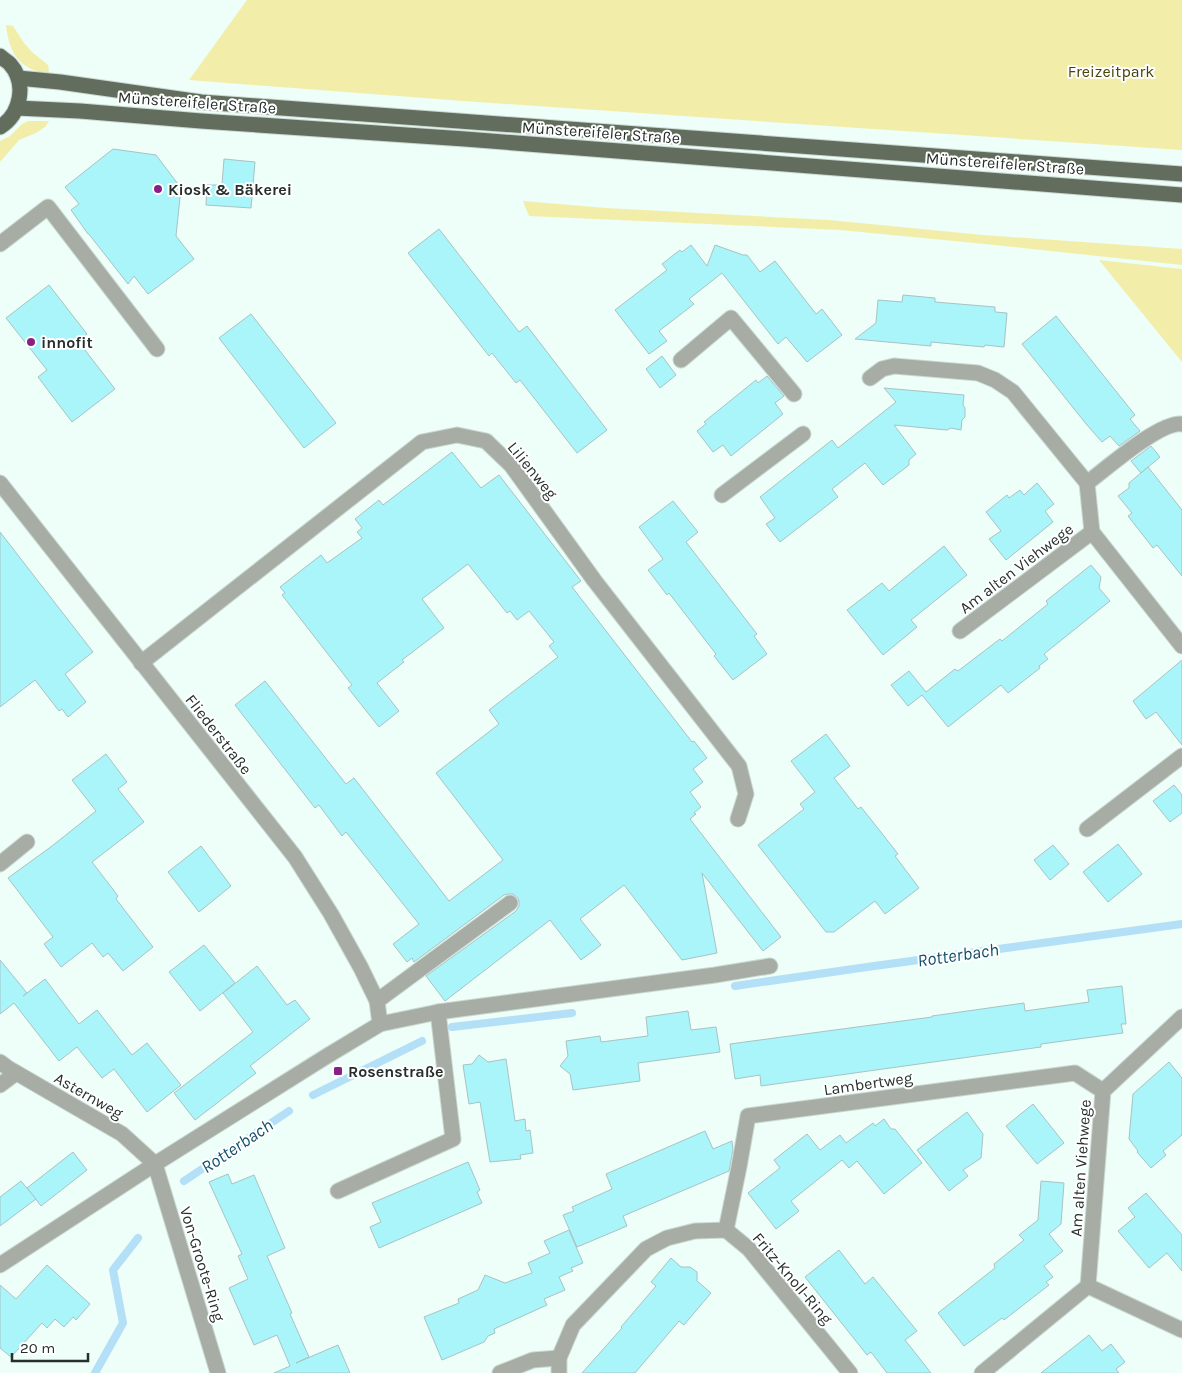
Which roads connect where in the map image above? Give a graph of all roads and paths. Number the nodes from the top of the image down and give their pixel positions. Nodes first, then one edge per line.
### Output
1 (0, 56) edge
2 (18, 78) junction
3 (17, 108) junction
4 (0, 127) edge
5 (1182, 174) edge
6 (1182, 195) edge
7 (0, 244) edge
8 (157, 349) dead end
9 (681, 360) dead end
10 (870, 378) dead end
11 (794, 394) dead end
12 (1182, 424) edge
13 (804, 434) dead end
14 (0, 483) edge
15 (1087, 484) junction
16 (722, 495) dead end
17 (1092, 532) junction
18 (960, 632) dead end
19 (1182, 646) edge
20 (141, 663) junction
21 (1182, 756) edge
22 (738, 819) dead end
23 (1087, 829) dead end
24 (27, 842) dead end
25 (0, 864) edge
26 (510, 903) dead end
27 (770, 966) dead end
28 (377, 1001) junction
29 (438, 1012) junction
30 (380, 1024) junction
31 (1180, 1024) edge
32 (0, 1062) edge
33 (16, 1073) junction
34 (0, 1085) edge
35 (1103, 1091) junction
36 (155, 1164) junction
37 (338, 1191) dead end
38 (726, 1230) junction
39 (0, 1265) edge
40 (1088, 1286) junction
41 (1182, 1330) edge
42 (559, 1358) junction
43 (218, 1373) edge
44 (500, 1373) edge
45 (558, 1373) edge
46 (850, 1373) edge
47 (982, 1373) edge

1 - 2 main road
2 - 3 main road
2 - 5 main road, Münstereifeler Straße
3 - 4 main road
3 - 6 main road, Münstereifeler Straße
7 - 8 street
9 - 11 street
10 - 15 street
12 - 15 street
13 - 16 street
14 - 20 street, Fliederstraße
15 - 17 street, Am alten Viehwege
17 - 18 street, Am alten Viehwege
17 - 19 street, Am alten Viehwege
20 - 22 street, Lilienweg
20 - 28 street, Fliederstraße
21 - 23 street
24 - 25 street
26 - 28 street
27 - 29 street
28 - 30 street, Fliederstraße
29 - 30 street
29 - 37 street
30 - 36 street
31 - 35 street, Am alten Viehwege
32 - 33 street, Asternweg
33 - 34 street
33 - 36 street, Asternweg
35 - 38 street, Lambertweg
35 - 40 street, Am alten Viehwege
36 - 39 street
36 - 43 street, Von-Groote-Ring
38 - 42 street
38 - 46 street, Fritz-Knoll-Ring
40 - 41 street
40 - 47 street
42 - 44 street
42 - 45 street

